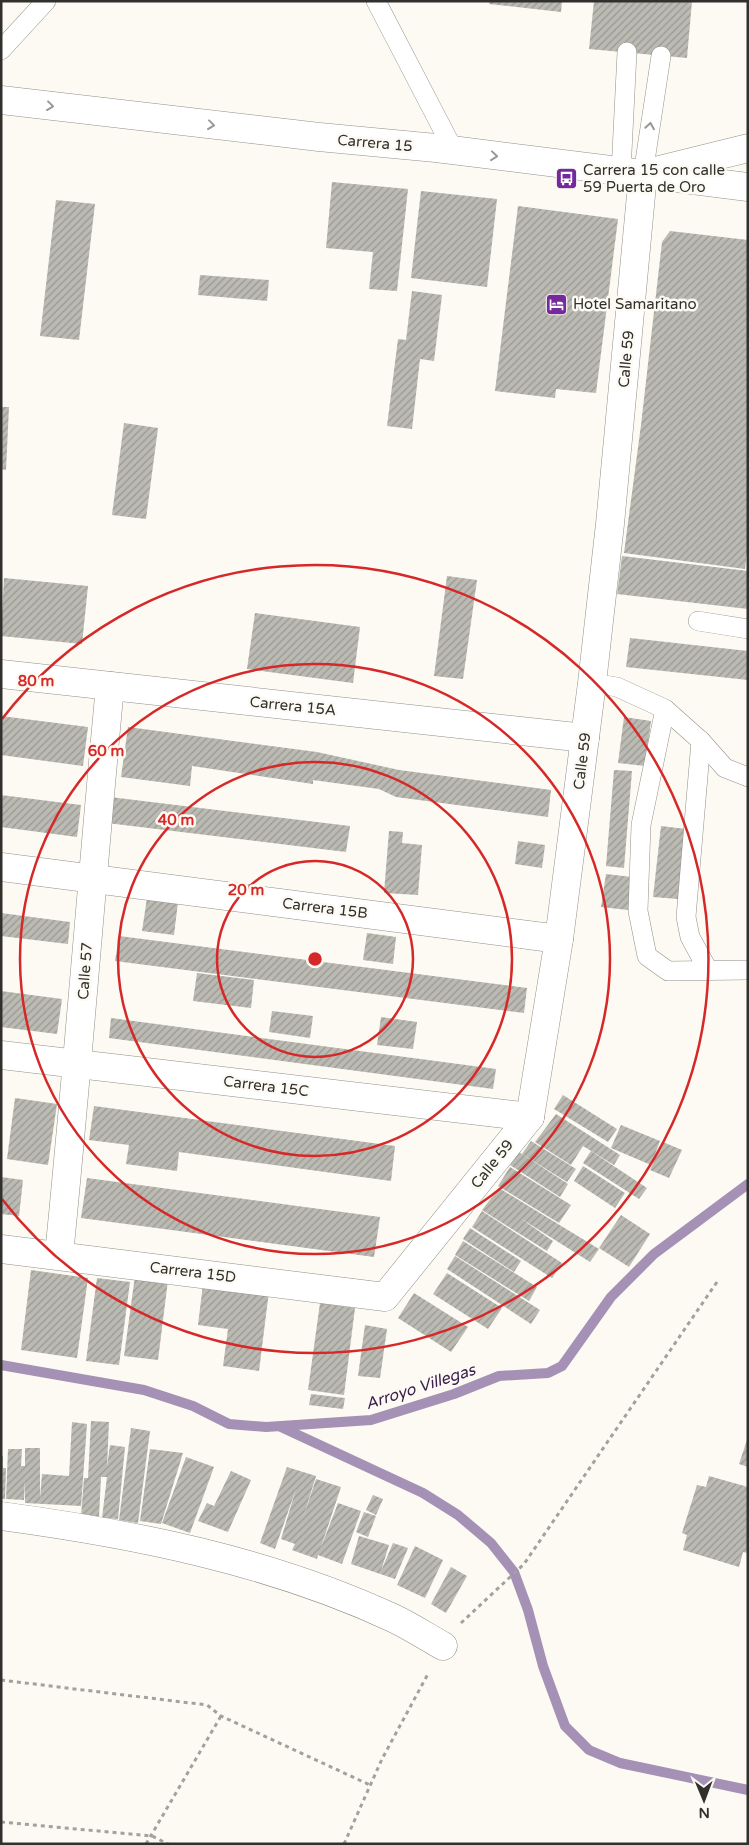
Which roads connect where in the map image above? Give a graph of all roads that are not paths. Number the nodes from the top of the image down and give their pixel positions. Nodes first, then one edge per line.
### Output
1 (46, 1) edge
2 (376, 1) edge
3 (1, 50) edge
4 (627, 52) dead end
5 (661, 56) dead end
6 (1, 100) edge
7 (748, 148) edge
8 (454, 151) junction
9 (632, 173) junction
10 (748, 187) edge
11 (698, 621) dead end
12 (748, 629) edge
13 (1, 674) edge
14 (592, 683) junction
15 (110, 686) junction
16 (665, 708) junction
17 (585, 738) junction
18 (701, 741) junction
19 (748, 777) edge
20 (1, 867) edge
21 (92, 878) junction
22 (560, 939) junction
23 (708, 970) junction
24 (748, 970) edge
25 (1, 1054) edge
26 (78, 1064) junction
27 (530, 1117) junction
28 (1, 1249) edge
29 (59, 1255) junction
30 (385, 1297) joint
31 (1, 1516) edge
32 (443, 1646) road end

1 - 3 lane
2 - 8 lane
4 - 9 lane
9 -> 5 lane
6 -> 8 street, Carrera 15
7 - 9 street
8 -> 9 street, Carrera 15
9 - 10 street, Carrera 15
9 - 14 street, Calle 59
11 - 12 lane
13 - 15 street, Carrera 15A
14 - 16 lane
14 - 17 street, Calle 59
15 - 17 street, Carrera 15A
15 - 21 street, Calle 57
16 - 18 lane
16 - 23 lane
17 - 22 street, Calle 59
18 - 19 lane
18 - 23 lane
20 - 21 street, Carrera 15B
21 - 22 street, Carrera 15B
21 - 26 street, Calle 57
22 - 27 street, Calle 59
23 - 24 lane
25 - 26 street, Carrera 15C
26 - 27 street, Carrera 15C
26 - 29 street, Calle 57
27 - 30 street, Calle 59
28 - 29 street, Carrera 15D
29 - 30 street, Carrera 15D
31 - 32 street

